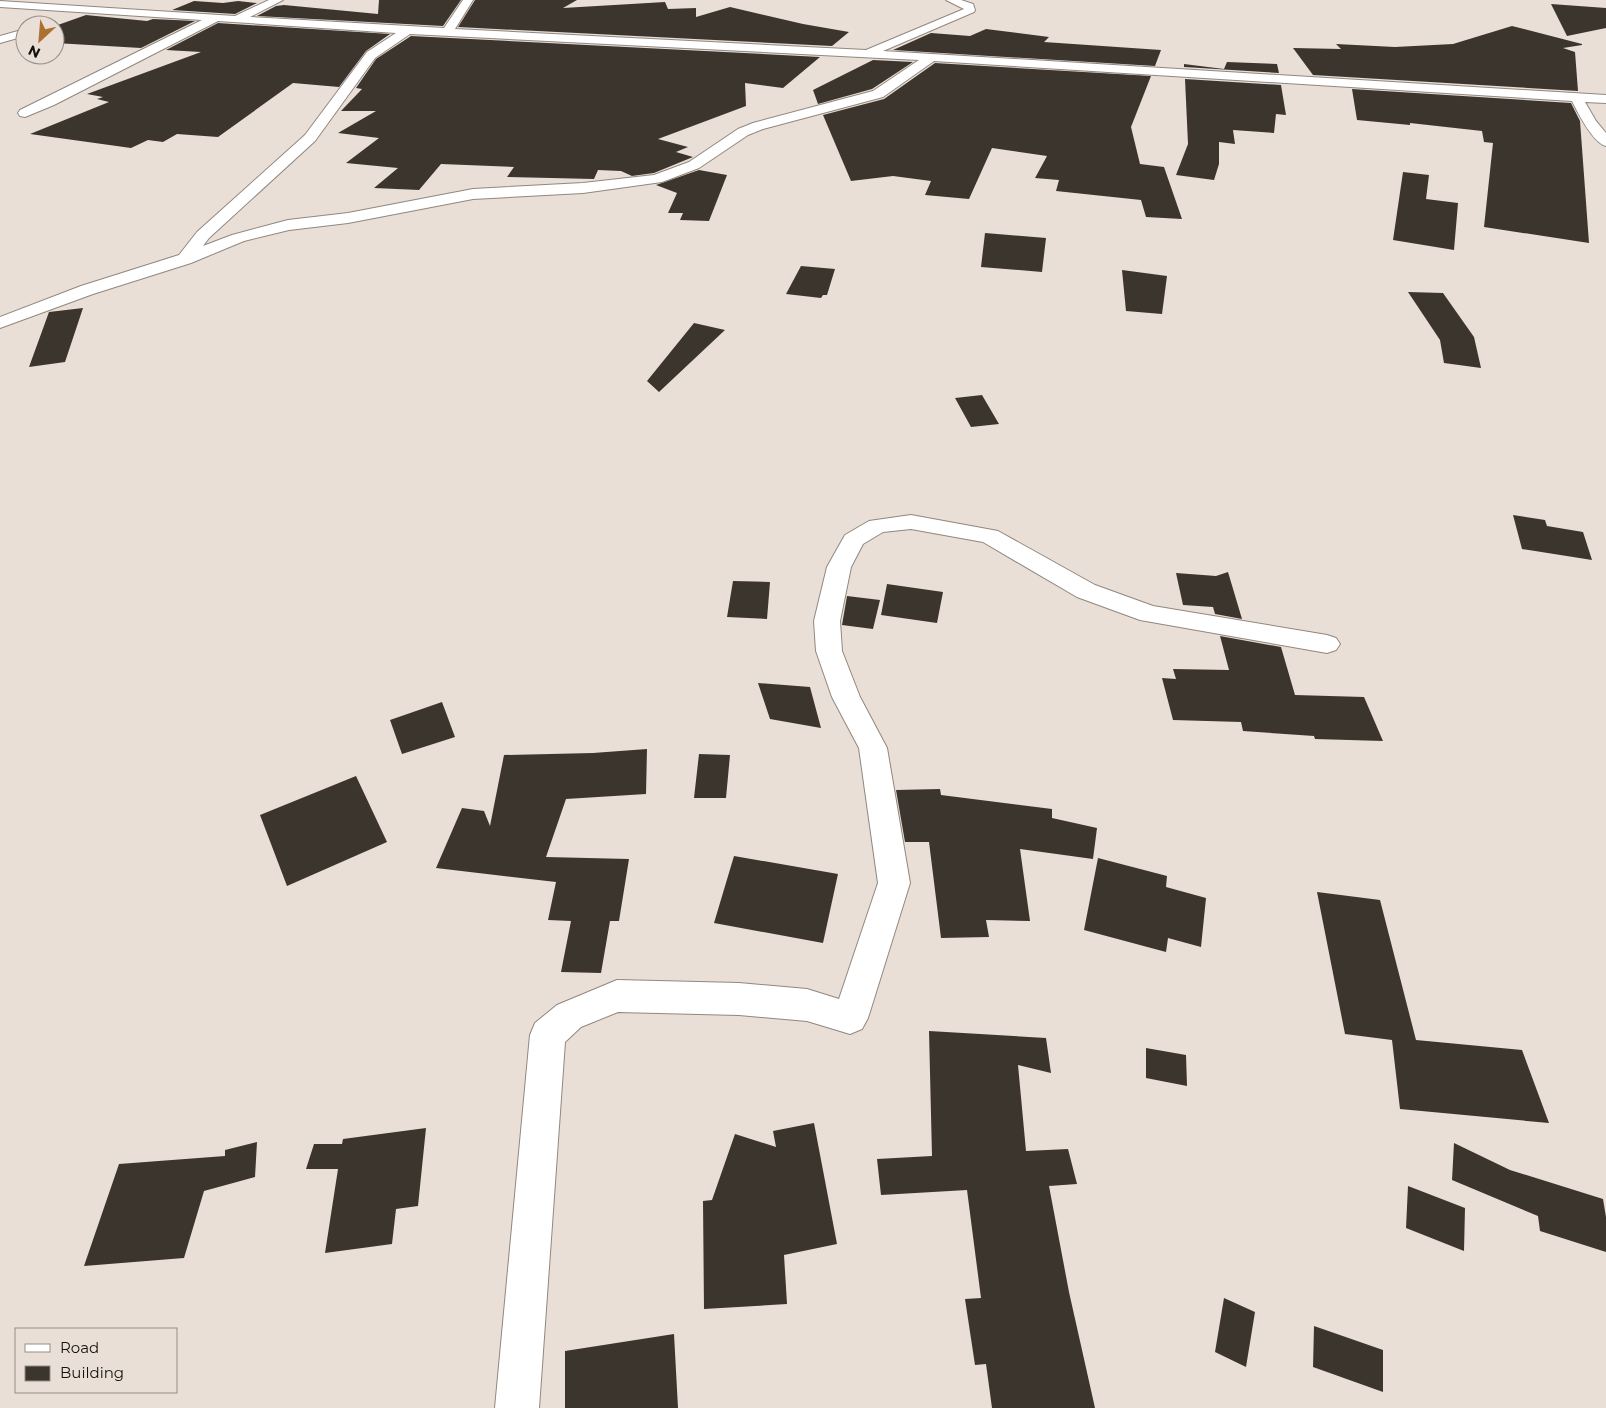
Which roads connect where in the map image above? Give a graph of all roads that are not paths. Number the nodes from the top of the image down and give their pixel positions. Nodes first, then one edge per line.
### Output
1 (278, 0) edge
2 (468, 0) edge
3 (951, 0) edge
4 (0, 4) edge
5 (91, 9) junction
6 (218, 17) junction
7 (65, 18) edge
8 (236, 18) junction
9 (408, 30) junction
10 (446, 32) junction
11 (15, 35) edge
12 (0, 40) edge
13 (867, 53) junction
14 (930, 57) junction
15 (1576, 97) junction
16 (1606, 99) edge
17 (25, 113) dead end
18 (1606, 142) edge
19 (185, 259) junction
20 (0, 323) edge
21 (1328, 644) dead end
22 (517, 1408) edge

1 - 8 street
2 - 10 street
3 - 13 street
4 - 5 street
5 - 6 street
5 - 7 street
6 - 8 street
6 - 17 street
8 - 9 street
9 - 10 street
9 - 19 street
10 - 13 street
11 - 12 street
13 - 14 street
14 - 15 street
14 - 19 street
15 - 16 street
15 - 18 street
19 - 20 street
21 - 22 street

